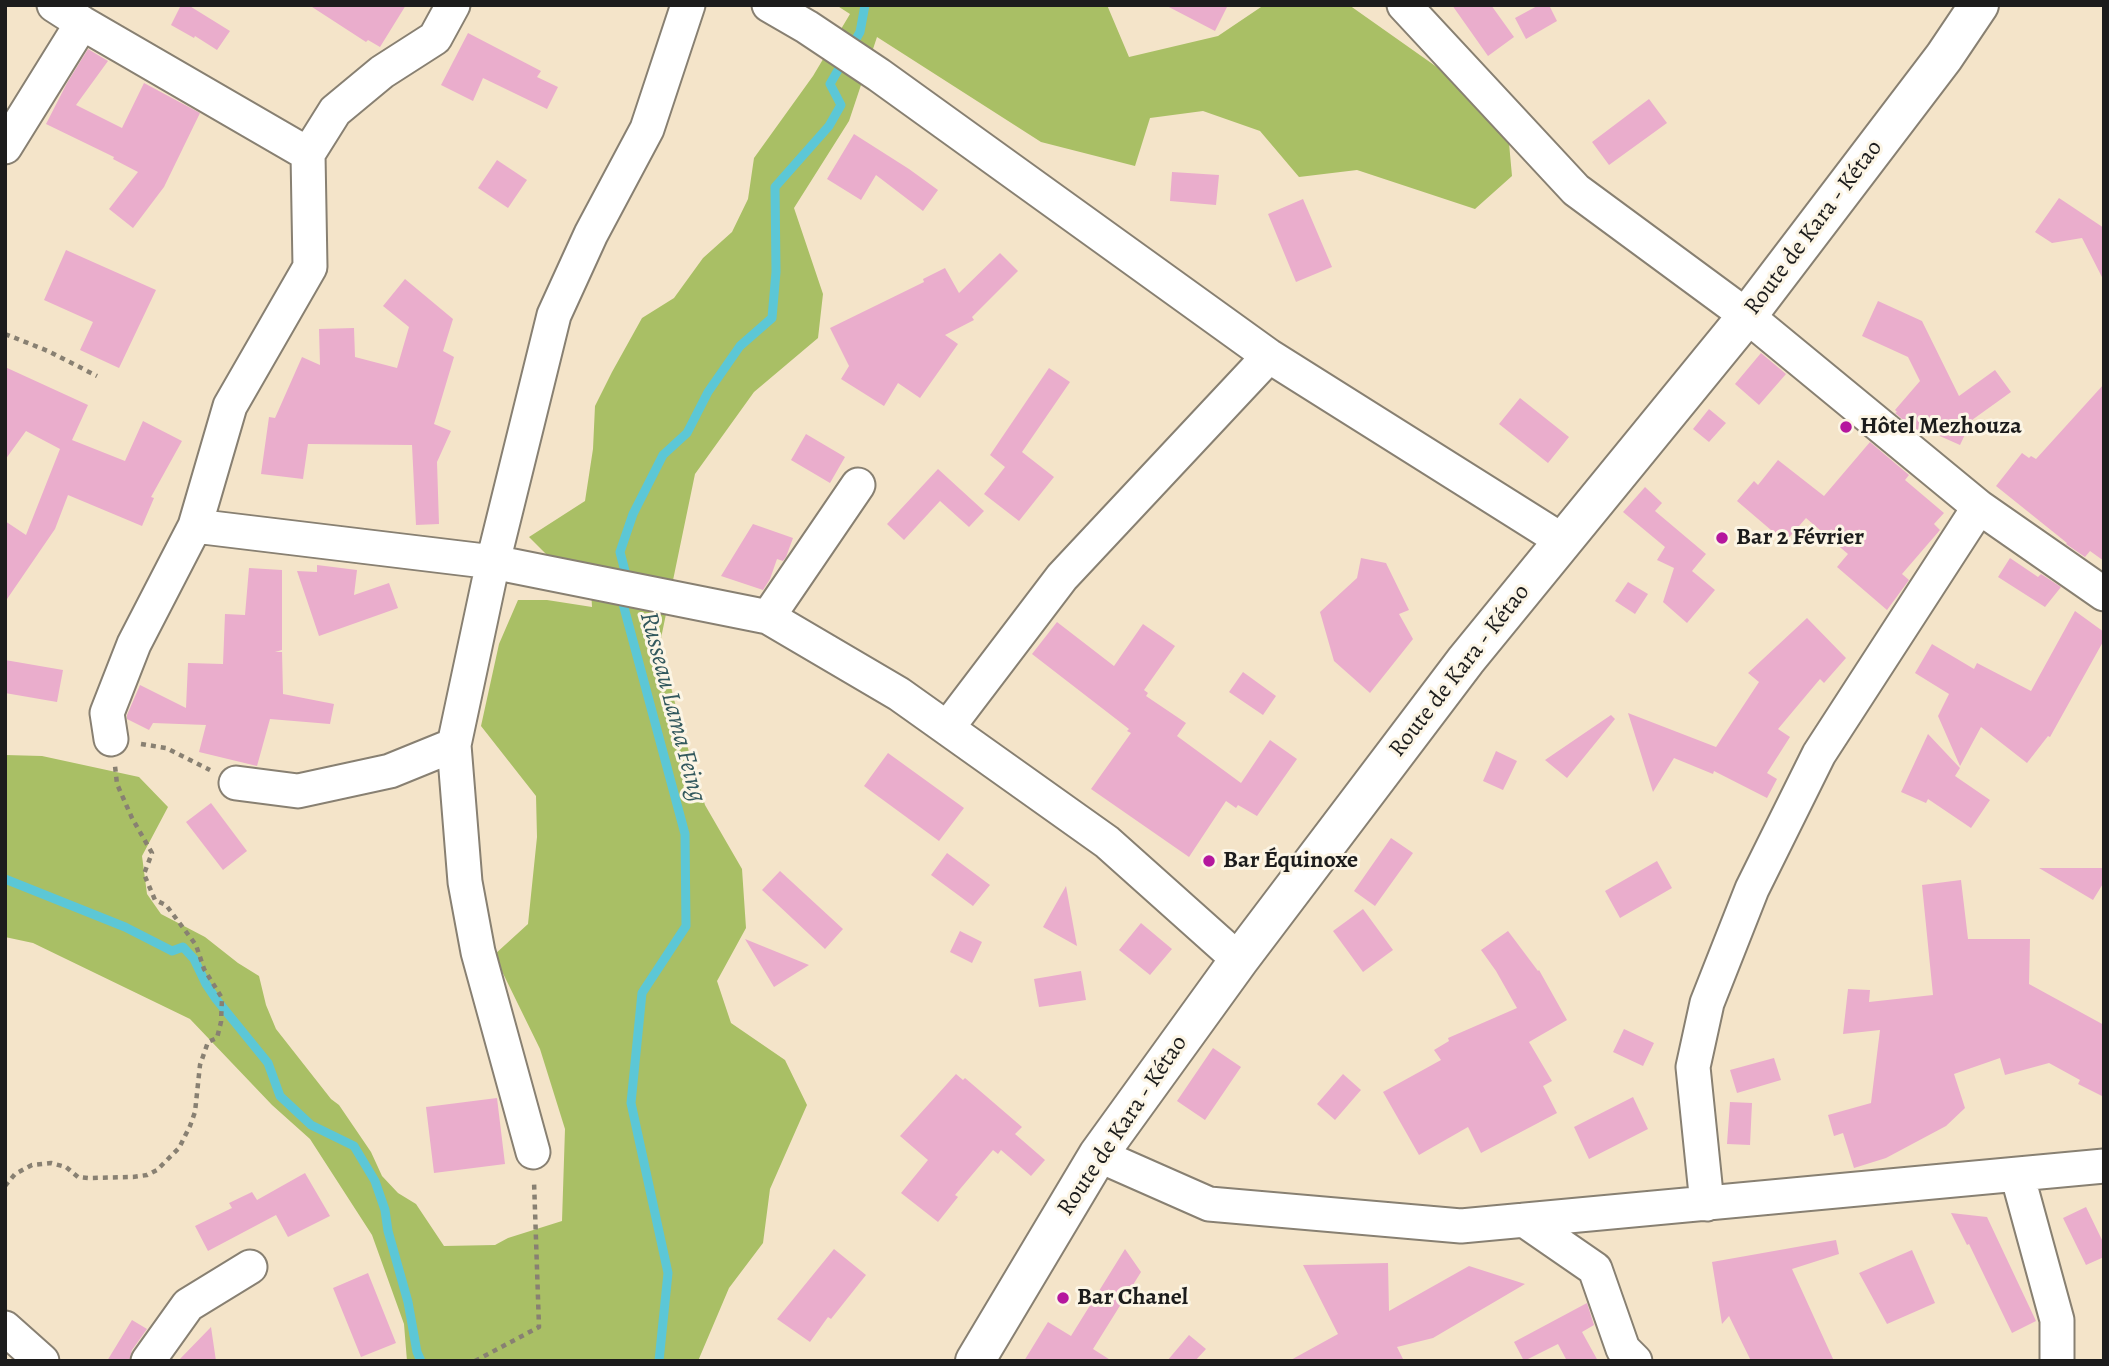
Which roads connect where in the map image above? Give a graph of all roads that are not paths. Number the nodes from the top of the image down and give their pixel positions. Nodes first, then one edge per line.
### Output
1 (54, 5) edge
2 (453, 5) edge
3 (688, 5) edge
4 (769, 5) edge
5 (1404, 5) edge
6 (1979, 5) edge
7 (82, 23) junction
8 (5, 147) edge
9 (308, 154) junction
10 (1747, 316) junction
11 (1269, 356) junction
12 (858, 485) dead end
13 (1979, 507) junction
14 (195, 526) junction
15 (1563, 541) junction
16 (493, 562) junction
17 (2104, 594) edge
18 (768, 618) junction
19 (948, 727) junction
20 (111, 739) road end
21 (454, 745) junction
22 (236, 783) road end
23 (1239, 960) junction
24 (533, 1152) road end
25 (1098, 1155) junction
26 (2104, 1166) edge
27 (2017, 1174) junction
28 (1707, 1203) junction
29 (1524, 1220) junction
30 (250, 1267) dead end
31 (5, 1328) edge
32 (43, 1361) edge
33 (148, 1361) edge
34 (975, 1361) edge
35 (1635, 1361) edge
36 (2057, 1361) edge

1 - 7 street
2 - 9 street
3 - 16 street
4 - 11 street
5 - 10 street
6 - 10 main road, Route de Kara - Kétao
7 - 8 street
7 - 9 street
9 - 14 street
10 - 13 street
10 - 15 main road, Route de Kara - Kétao
11 - 15 street
11 - 19 street
12 - 18 street
13 - 17 street
13 - 28 street
14 - 16 street
14 - 20 street
15 - 23 main road, Route de Kara - Kétao
16 - 18 street
16 - 21 street
18 - 19 street
19 - 23 street
21 - 22 street
21 - 24 street
23 - 25 main road, Route de Kara - Kétao
25 - 29 street
25 - 34 main road, Route de Kara - Kétao
26 - 27 street
27 - 28 street
27 - 36 street
28 - 29 street
29 - 35 street
30 - 33 street
31 - 32 street

